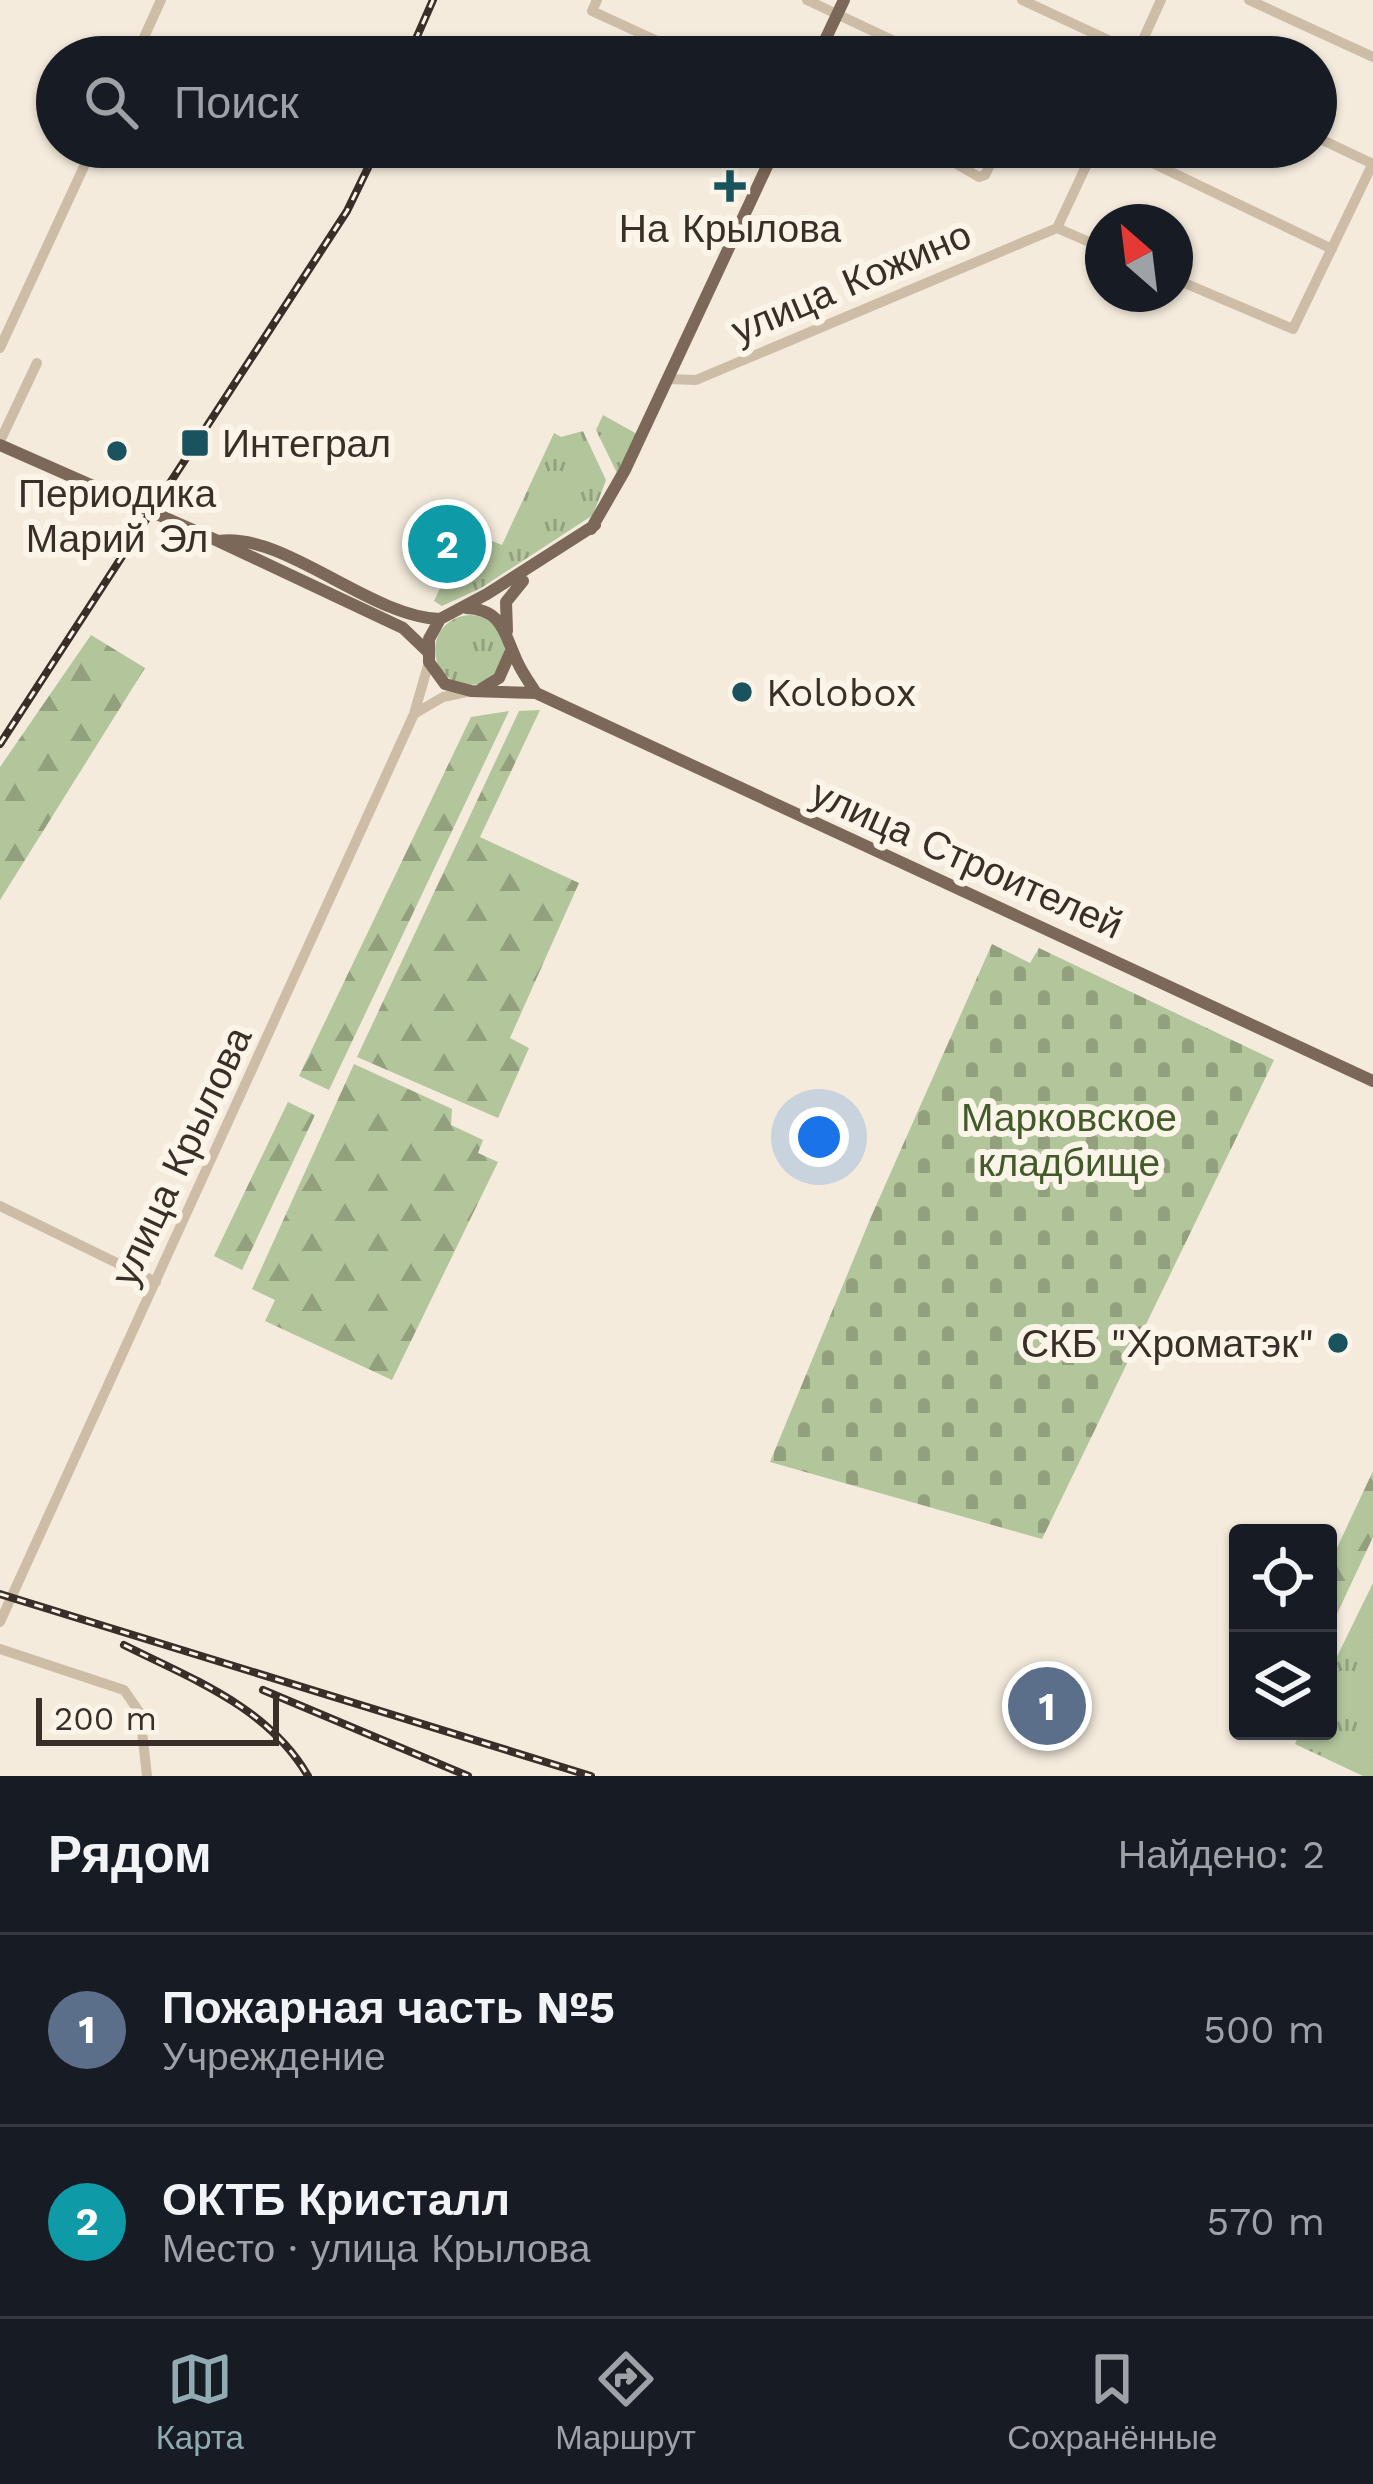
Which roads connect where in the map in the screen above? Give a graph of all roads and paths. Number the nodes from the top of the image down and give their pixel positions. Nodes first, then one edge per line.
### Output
1 (161, 0) edge
2 (807, 0) edge
3 (1022, 0) edge
4 (1160, 0) edge
5 (1249, 0) edge
6 (594, 5) edge
7 (840, 7) edge
8 (145, 36) edge
9 (652, 36) edge
10 (827, 36) edge
11 (891, 36) edge
12 (1097, 36) edge
13 (1146, 36) edge
14 (1327, 36) edge
15 (1337, 40) edge
16 (1373, 57) edge
17 (1337, 147) edge
18 (1373, 164) edge
19 (83, 168) edge
20 (766, 168) edge
21 (963, 168) edge
22 (988, 168) edge
23 (1085, 168) edge
24 (1163, 168) edge
25 (1057, 228) junction
26 (1085, 240) edge
27 (1332, 249) junction
28 (1193, 287) edge
29 (0, 348) edge
30 (38, 364) dead end
31 (668, 379) junction
32 (0, 443) edge
33 (595, 525) junction
34 (218, 541) junction
35 (463, 608) junction
36 (440, 619) junction
37 (507, 631) junction
38 (511, 648) junction
39 (428, 657) junction
40 (476, 690) junction
41 (536, 693) junction
42 (414, 714) junction
43 (1373, 1081) edge
44 (0, 1206) edge
45 (156, 1282) junction
46 (0, 1622) edge
47 (0, 1649) edge
48 (147, 1776) edge

1 - 8 street
2 - 7 street
3 - 12 street
4 - 13 street
5 - 14 street
6 - 9 street
7 - 10 main road
7 - 11 street
15 - 16 street
17 - 18 street
18 - 27 street
19 - 29 street
20 - 31 main road
21 - 22 street
23 - 25 street
24 - 27 street
25 - 26 street
25 - 31 street, улица Кожино
27 - 28 street
30 - 32 street
31 - 33 main road
32 - 34 main road
33 - 35 main road
33 - 37 main road
34 - 36 main road
34 - 39 main road
35 - 36 main road
35 - 37 main road
36 - 39 main road
37 - 38 main road
38 - 40 main road
38 - 41 main road
39 - 40 main road
39 - 42 street, улица Крылова
40 - 41 main road, улица Строителей
40 - 42 street
41 - 43 main road, улица Строителей
42 - 45 street, улица Крылова
44 - 45 street
45 - 46 street, улица Крылова
47 - 48 street

